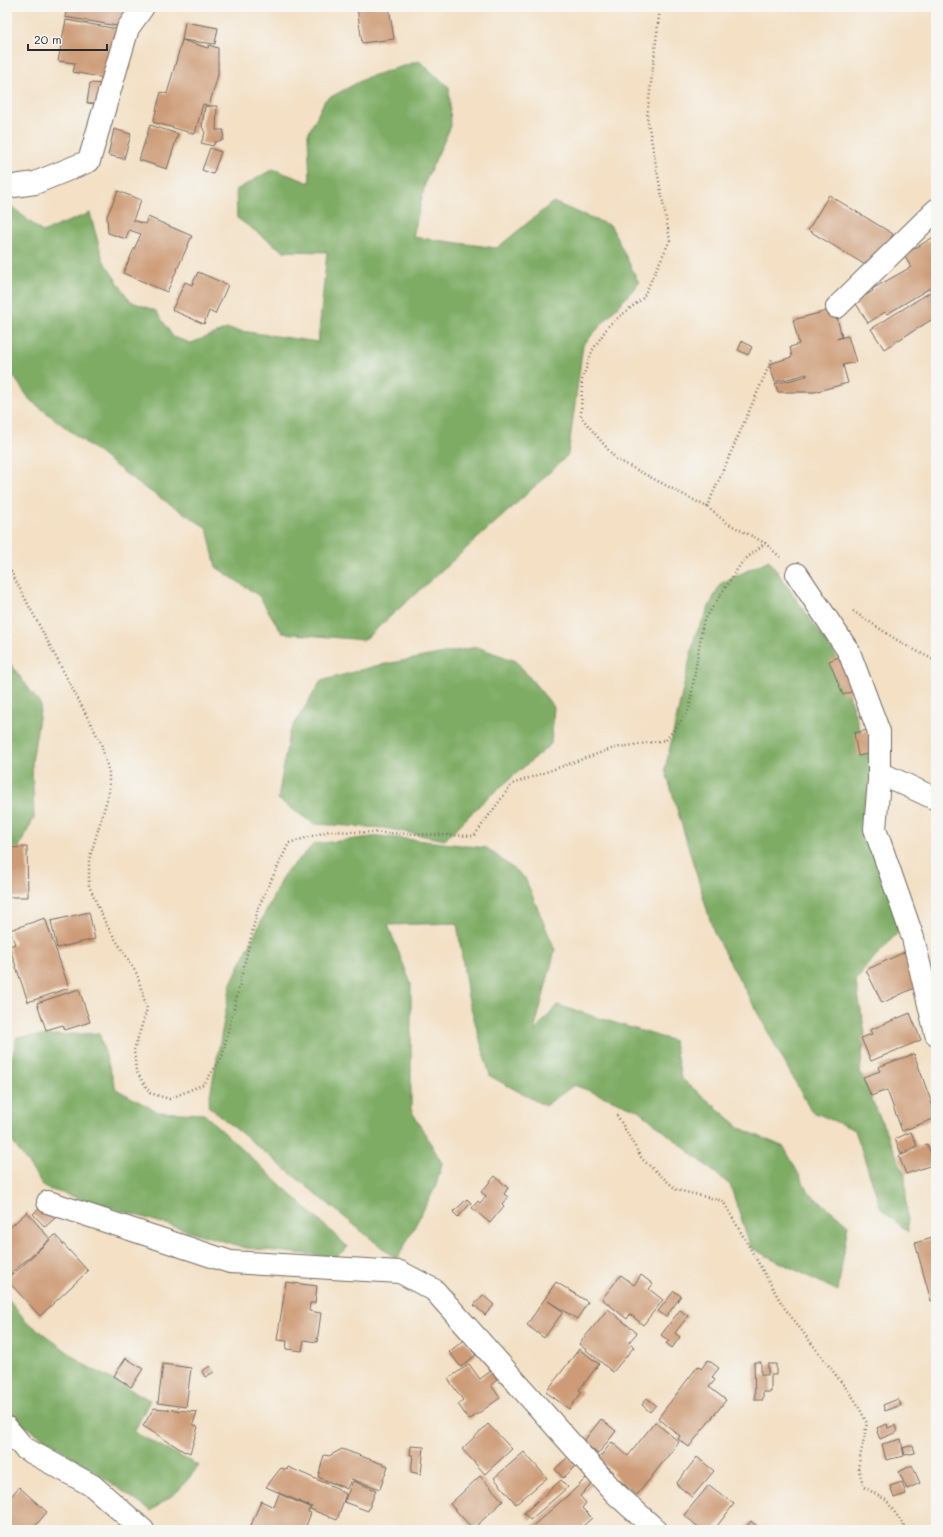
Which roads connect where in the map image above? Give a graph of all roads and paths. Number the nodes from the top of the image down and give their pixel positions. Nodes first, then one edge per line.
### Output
1 (143, 7) edge
2 (660, 7) edge
3 (7, 187) edge
4 (936, 210) edge
5 (837, 306) dead end
6 (772, 359) dead end
7 (707, 507) junction
8 (765, 543) junction
9 (7, 564) edge
10 (797, 574) joint
11 (850, 609) dead end
12 (936, 661) edge
13 (879, 780) junction
14 (936, 799) edge
15 (936, 1034) edge
16 (617, 1114) dead end
17 (48, 1202) dead end
18 (7, 1428) edge
19 (143, 1530) edge
20 (656, 1530) edge
21 (907, 1530) edge

1 - 3 street
2 - 7 path
4 - 5 street
6 - 7 path
7 - 8 path
8 - 9 path
8 - 10 path
10 - 13 street
11 - 12 path
13 - 14 street
13 - 15 street
16 - 21 path
17 - 20 street
18 - 19 street

